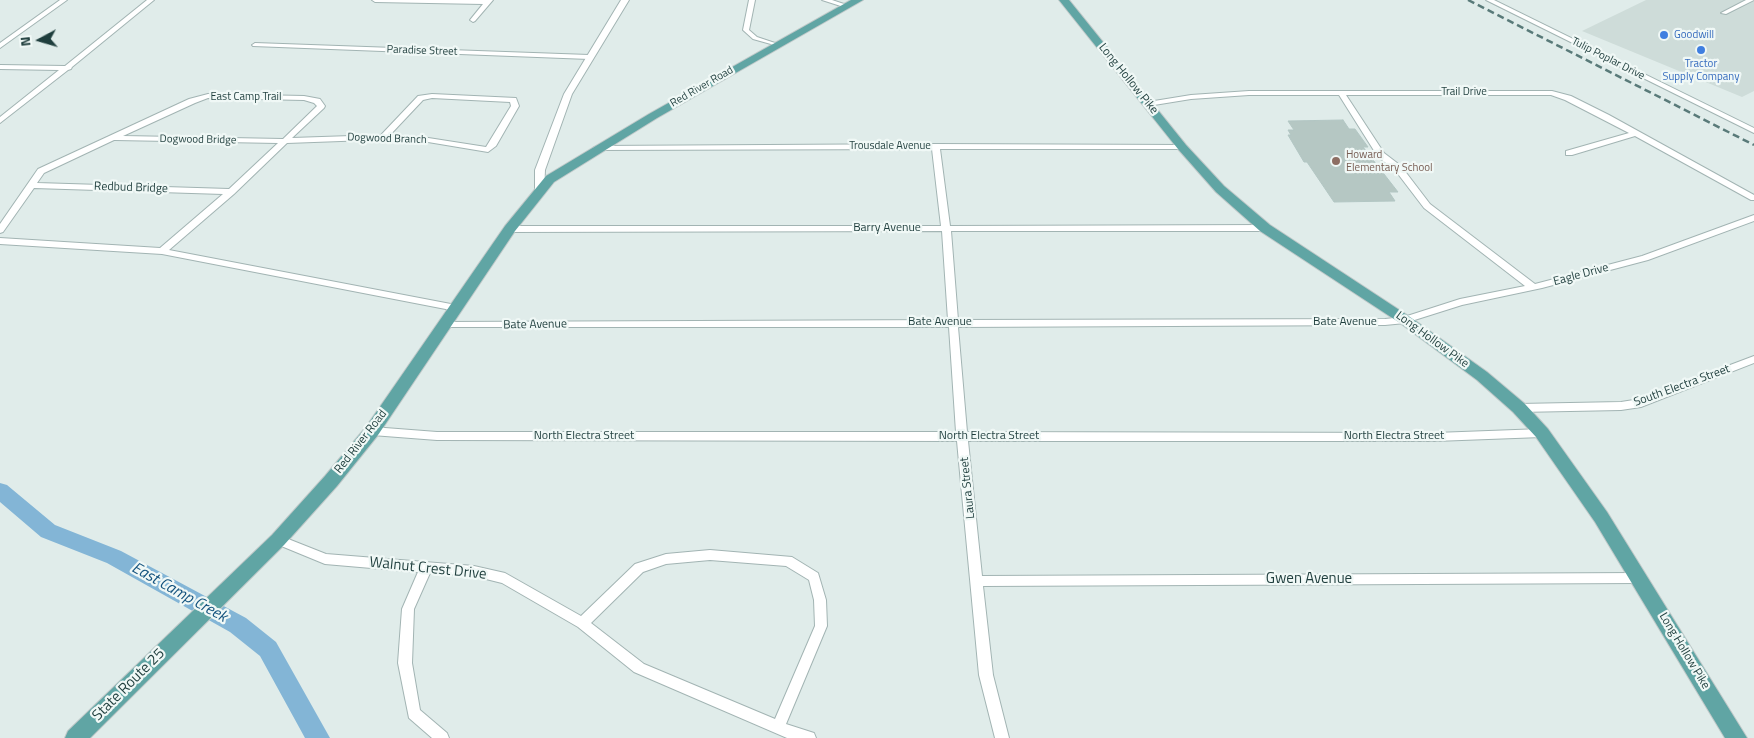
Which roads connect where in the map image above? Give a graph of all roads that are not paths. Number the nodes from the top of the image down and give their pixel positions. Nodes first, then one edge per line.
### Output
1 (64, 0) edge
2 (151, 0) edge
3 (375, 0) edge
4 (625, 0) edge
5 (752, 0) edge
6 (825, 0) edge
7 (858, 0) edge
8 (1064, 0) edge
9 (1489, 0) edge
10 (1751, 0) edge
11 (489, 1) edge
12 (847, 6) junction
13 (1724, 13) dead end
14 (473, 20) dead end
15 (255, 45) dead end
16 (776, 45) junction
17 (0, 46) edge
18 (589, 57) junction
19 (0, 67) edge
20 (68, 68) junction
21 (1341, 93) junction
22 (1148, 104) junction
23 (0, 121) edge
24 (1754, 131) edge
25 (1636, 133) junction
26 (384, 137) junction
27 (112, 138) junction
28 (285, 141) junction
29 (936, 146) junction
30 (1182, 147) junction
31 (597, 148) junction
32 (1569, 153) dead end
33 (31, 184) junction
34 (539, 191) junction
35 (231, 192) junction
36 (1754, 198) edge
37 (1754, 218) edge
38 (946, 228) junction
39 (1265, 228) junction
40 (510, 229) junction
41 (0, 230) edge
42 (0, 241) edge
43 (162, 251) junction
44 (1533, 287) junction
45 (456, 308) junction
46 (1405, 320) junction
47 (952, 322) junction
48 (444, 325) junction
49 (1752, 362) edge
50 (1519, 408) junction
51 (372, 431) junction
52 (1542, 433) junction
53 (962, 436) junction
54 (278, 540) junction
55 (426, 568) junction
56 (1640, 578) junction
57 (978, 581) junction
58 (582, 623) junction
59 (183, 631) joint
60 (778, 727) junction
61 (75, 738) edge
62 (442, 738) edge
63 (809, 738) edge
64 (1002, 738) edge
65 (1737, 738) edge

1 - 17 street
2 - 20 street
3 - 11 street
4 - 18 street
5 - 16 street
6 - 12 street
7 - 12 main road, Red River Road
8 - 22 main road, Long Hollow Pike
9 - 24 street, Tulip Poplar Drive
10 - 13 street
11 - 14 street
12 - 16 main road, Red River Road
15 - 18 street, Paradise Street
16 - 31 main road, Red River Road
18 - 34 street
19 - 20 street
20 - 23 street
21 - 22 street, Trail Drive
21 - 25 street, Trail Drive
21 - 44 street
22 - 30 main road, Long Hollow Pike
25 - 32 street
25 - 36 street, Trail Drive
26 - 26 street, Dogwood Branch
26 - 28 street, Dogwood Branch
27 - 28 street, Dogwood Bridge
27 - 28 street, East Camp Trail
27 - 33 street, East Camp Trail
28 - 35 street, East Camp Trail
29 - 30 street, Trousdale Avenue
29 - 31 street, Trousdale Avenue
29 - 38 street, Laura Street
30 - 39 main road, Long Hollow Pike
31 - 34 main road, Red River Road
33 - 35 street, Redbud Bridge
33 - 41 street, East Camp Trail
34 - 40 main road, Red River Road
35 - 43 street, East Camp Trail
37 - 44 street, Eagle Drive
38 - 39 street, Barry Avenue
38 - 40 street, Barry Avenue
38 - 47 street, Laura Street
39 - 46 main road, Long Hollow Pike
40 - 45 main road, Red River Road
42 - 43 street
43 - 45 street
44 - 46 street, Eagle Drive
45 - 48 main road, Red River Road
46 - 47 street, Bate Avenue
46 - 50 main road, Long Hollow Pike
47 - 48 street, Bate Avenue
47 - 53 street, Laura Street
48 - 51 main road, Red River Road
49 - 50 street, South Electra Street
50 - 52 main road, Long Hollow Pike
51 - 53 street, North Electra Street
51 - 54 main road, Red River Road
52 - 53 street, North Electra Street
52 - 56 main road, Long Hollow Pike
53 - 57 street, Laura Street
54 - 55 street, Walnut Crest Drive
54 - 59 main road, Red River Road
55 - 58 street, Walnut Crest Drive
55 - 62 street
56 - 57 street, Gwen Avenue
56 - 65 main road, Long Hollow Pike
57 - 64 street, Laura Street
58 - 60 street, Walnut Crest Drive
58 - 60 street
59 - 61 main road, State Route 25
60 - 63 street, Walnut Crest Drive

